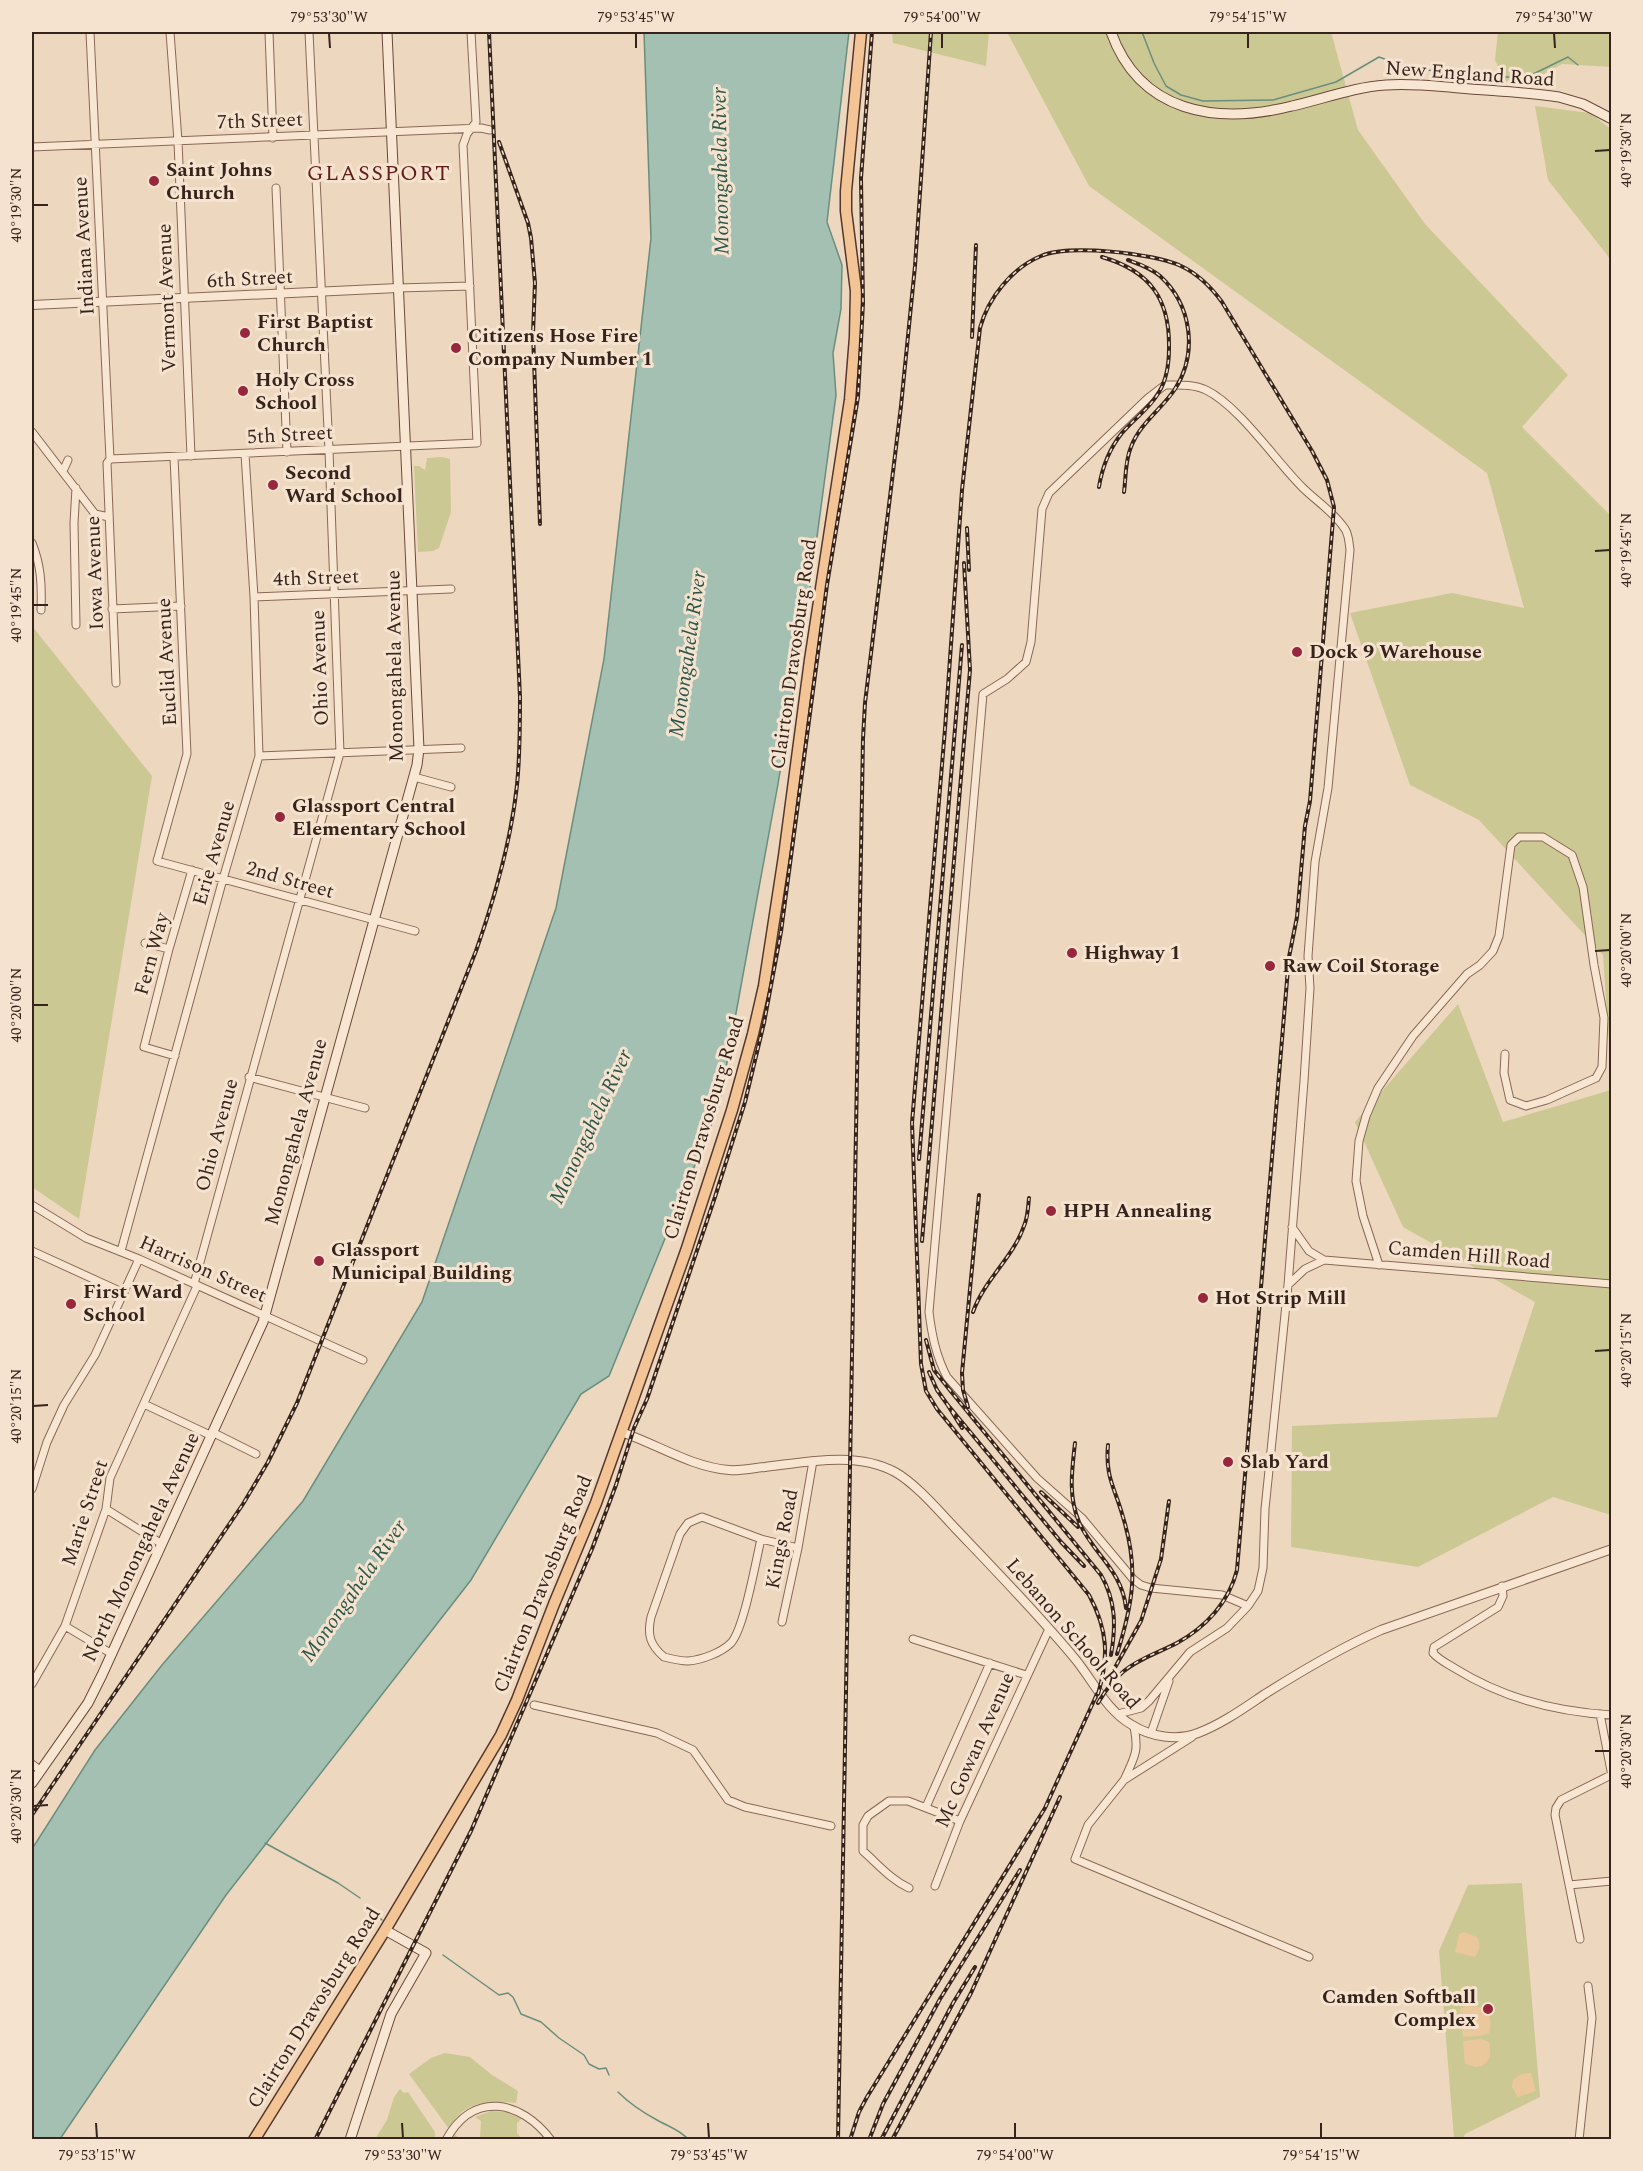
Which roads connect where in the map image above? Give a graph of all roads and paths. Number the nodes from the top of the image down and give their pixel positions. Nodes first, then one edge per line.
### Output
1 (90, 32) edge
2 (170, 32) edge
3 (269, 32) edge
4 (309, 32) edge
5 (387, 32) edge
6 (471, 32) edge
7 (861, 32) edge
8 (1111, 32) edge
9 (1611, 119) edge
10 (472, 128) junction
11 (490, 130) dead end
12 (393, 132) junction
13 (314, 135) junction
14 (273, 138) junction
15 (177, 141) junction
16 (95, 144) junction
17 (32, 147) edge
18 (276, 188) dead end
19 (470, 286) junction
20 (398, 288) junction
21 (321, 292) junction
22 (280, 294) junction
23 (183, 299) junction
24 (103, 302) junction
25 (32, 305) edge
26 (32, 432) edge
27 (406, 447) junction
28 (329, 450) junction
29 (287, 452) junction
30 (245, 454) junction
31 (191, 456) junction
32 (174, 457) junction
33 (68, 460) dead end
34 (109, 461) junction
35 (63, 471) junction
36 (76, 488) junction
37 (109, 517) junction
38 (32, 543) edge
39 (451, 588) dead end
40 (412, 591) junction
41 (334, 594) junction
42 (254, 597) junction
43 (181, 606) junction
44 (112, 609) junction
45 (41, 610) dead end
46 (76, 625) dead end
47 (116, 683) dead end
48 (461, 748) dead end
49 (419, 749) junction
50 (339, 753) junction
51 (260, 756) junction
52 (414, 777) junction
53 (451, 788) dead end
54 (157, 861) joint
55 (192, 870) junction
56 (222, 879) junction
57 (299, 899) junction
58 (374, 920) junction
59 (415, 931) dead end
60 (145, 943) dead end
61 (169, 949) junction
62 (1505, 1053) dead end
63 (175, 1056) junction
64 (249, 1077) junction
65 (324, 1097) junction
66 (365, 1108) dead end
67 (32, 1205) edge
68 (1292, 1227) junction
69 (32, 1251) edge
70 (121, 1251) junction
71 (139, 1259) junction
72 (1324, 1260) junction
73 (1378, 1264) junction
74 (1288, 1284) junction
75 (1611, 1284) edge
76 (196, 1285) junction
77 (124, 1293) junction
78 (265, 1315) junction
79 (363, 1360) dead end
80 (144, 1404) junction
81 (621, 1432) junction
82 (213, 1435) junction
83 (256, 1454) dead end
84 (813, 1461) junction
85 (32, 1489) edge
86 (106, 1509) junction
87 (761, 1539) junction
88 (162, 1544) junction
89 (798, 1548) junction
90 (1611, 1549) edge
91 (1502, 1586) junction
92 (1248, 1606) junction
93 (782, 1623) dead end
94 (65, 1626) junction
95 (1049, 1629) junction
96 (913, 1639) dead end
97 (112, 1654) junction
98 (990, 1663) junction
99 (1171, 1672) junction
100 (1026, 1675) junction
101 (32, 1684) edge
102 (534, 1705) dead end
103 (1118, 1714) junction
104 (1600, 1714) junction
105 (1611, 1715) edge
106 (1134, 1727) junction
107 (1151, 1734) junction
108 (1197, 1734) junction
109 (32, 1764) edge
110 (40, 1770) junction
111 (1611, 1775) edge
112 (1124, 1780) junction
113 (32, 1783) edge
114 (926, 1807) junction
115 (960, 1821) junction
116 (831, 1826) dead end
117 (1611, 1881) edge
118 (1569, 1885) junction
119 (935, 1886) dead end
120 (909, 1888) dead end
121 (385, 1930) junction
122 (1580, 1939) dead end
123 (1309, 1957) dead end
124 (1588, 1986) dead end
125 (254, 2139) edge
126 (350, 2139) edge
127 (446, 2139) edge
128 (551, 2139) edge
129 (1579, 2139) edge

1 - 16 street, Indiana Avenue
2 - 15 street, Vermont Avenue
3 - 14 street
4 - 13 street, Ohio Avenue
5 - 12 main road, Monongahela Avenue
6 - 10 street
7 - 81 main road, Clairton Dravosburg Road
8 - 9 main road, New England Road
10 - 11 street, 7th Street
10 - 12 street, 7th Street
10 - 19 street
12 - 13 street, 7th Street
12 - 20 main road, Monongahela Avenue
13 - 14 street, 7th Street
13 - 21 street, Ohio Avenue
14 - 15 street, 7th Street
15 - 16 street, 7th Street
15 - 23 street, Vermont Avenue
16 - 17 street, 7th Street
16 - 24 street, Indiana Avenue
18 - 22 street
19 - 20 street, 6th Street
19 - 27 street, 5th Street
20 - 21 street, 6th Street
20 - 27 main road, Monongahela Avenue
21 - 22 street, 6th Street
21 - 28 street, Ohio Avenue
22 - 23 street, 6th Street
22 - 29 street
23 - 24 street, 6th Street
23 - 31 street, Vermont Avenue
24 - 25 street, 6th Street
24 - 34 street, Indiana Avenue
26 - 35 street
27 - 28 street, 5th Street
27 - 40 main road, Monongahela Avenue
28 - 29 street, 5th Street
28 - 41 street, Ohio Avenue
29 - 30 street, 5th Street
30 - 31 street, 5th Street
30 - 42 street, Erie Avenue
31 - 32 street, 5th Street
32 - 34 street, 5th Street
32 - 43 street, Euclid Avenue
33 - 35 street
34 - 37 street, Iowa Avenue
35 - 36 street
36 - 37 street
36 - 46 street
37 - 44 street, Iowa Avenue
38 - 45 street
39 - 40 street, 4th Street
40 - 41 street, 4th Street
40 - 49 main road, Monongahela Avenue
41 - 42 street, 4th Street
41 - 50 street, Ohio Avenue
42 - 51 street, Erie Avenue
43 - 44 street
43 - 54 street, Euclid Avenue
44 - 47 street, Iowa Avenue
48 - 49 street
49 - 50 street
49 - 52 main road, Monongahela Avenue
50 - 51 street
50 - 57 street, Ohio Avenue
51 - 56 street, Erie Avenue
52 - 53 street
52 - 58 main road, Monongahela Avenue
54 - 55 street, 2nd Street
55 - 56 street, 2nd Street
55 - 61 street, Fern Way
56 - 57 street, 2nd Street
56 - 63 street, Erie Avenue
57 - 58 street, 2nd Street
57 - 64 street, Ohio Avenue
58 - 59 street, 2nd Street
58 - 65 main road, Monongahela Avenue
60 - 61 street
61 - 63 street, Fern Way
62 - 73 street
63 - 70 street, Erie Avenue
64 - 65 street
64 - 76 street, Ohio Avenue
65 - 66 street
65 - 78 main road, Monongahela Avenue
67 - 70 street, Harrison Street
68 - 72 street
68 - 74 street
68 - 92 street
69 - 77 street
70 - 71 street, Harrison Street
71 - 76 street, Harrison Street
71 - 77 street
72 - 73 street, Camden Hill Road
72 - 74 street
73 - 75 street, Camden Hill Road
74 - 92 street
76 - 78 street, Harrison Street
76 - 80 street, Marie Street
77 - 85 street
78 - 79 street, Harrison Street
78 - 82 main road, North Monongahela Avenue
80 - 82 street
80 - 86 street, Marie Street
81 - 84 street, Lebanon School Road
81 - 121 main road, Clairton Dravosburg Road
82 - 83 street
82 - 88 main road, North Monongahela Avenue
84 - 89 street, Kings Road
84 - 95 street, Lebanon School Road
86 - 88 street
86 - 94 street, Marie Street
87 - 87 street
87 - 89 street
88 - 97 main road, North Monongahela Avenue
89 - 93 street, Kings Road
90 - 91 street, Lebanon School Road
91 - 104 street
91 - 108 street, Lebanon School Road
92 - 99 street
94 - 97 street
94 - 101 street, Marie Street
95 - 100 street, Mc Gowan Avenue
95 - 103 street, Lebanon School Road
96 - 98 street
97 - 110 main road, North Monongahela Avenue
98 - 100 street
98 - 114 street
99 - 103 street
99 - 107 street
100 - 115 street, Mc Gowan Avenue
102 - 116 street
103 - 106 street, Lebanon School Road
104 - 105 street
104 - 111 street
106 - 107 street, Lebanon School Road
106 - 112 street
107 - 108 street, Lebanon School Road
108 - 112 street
109 - 110 street
110 - 113 main road, North Monongahela Avenue
111 - 118 street
112 - 123 street
114 - 115 street
114 - 120 street
115 - 119 street, Mc Gowan Avenue
117 - 118 street
118 - 122 street
121 - 125 main road, Clairton Dravosburg Road
121 - 126 main road
124 - 129 street
127 - 128 street

